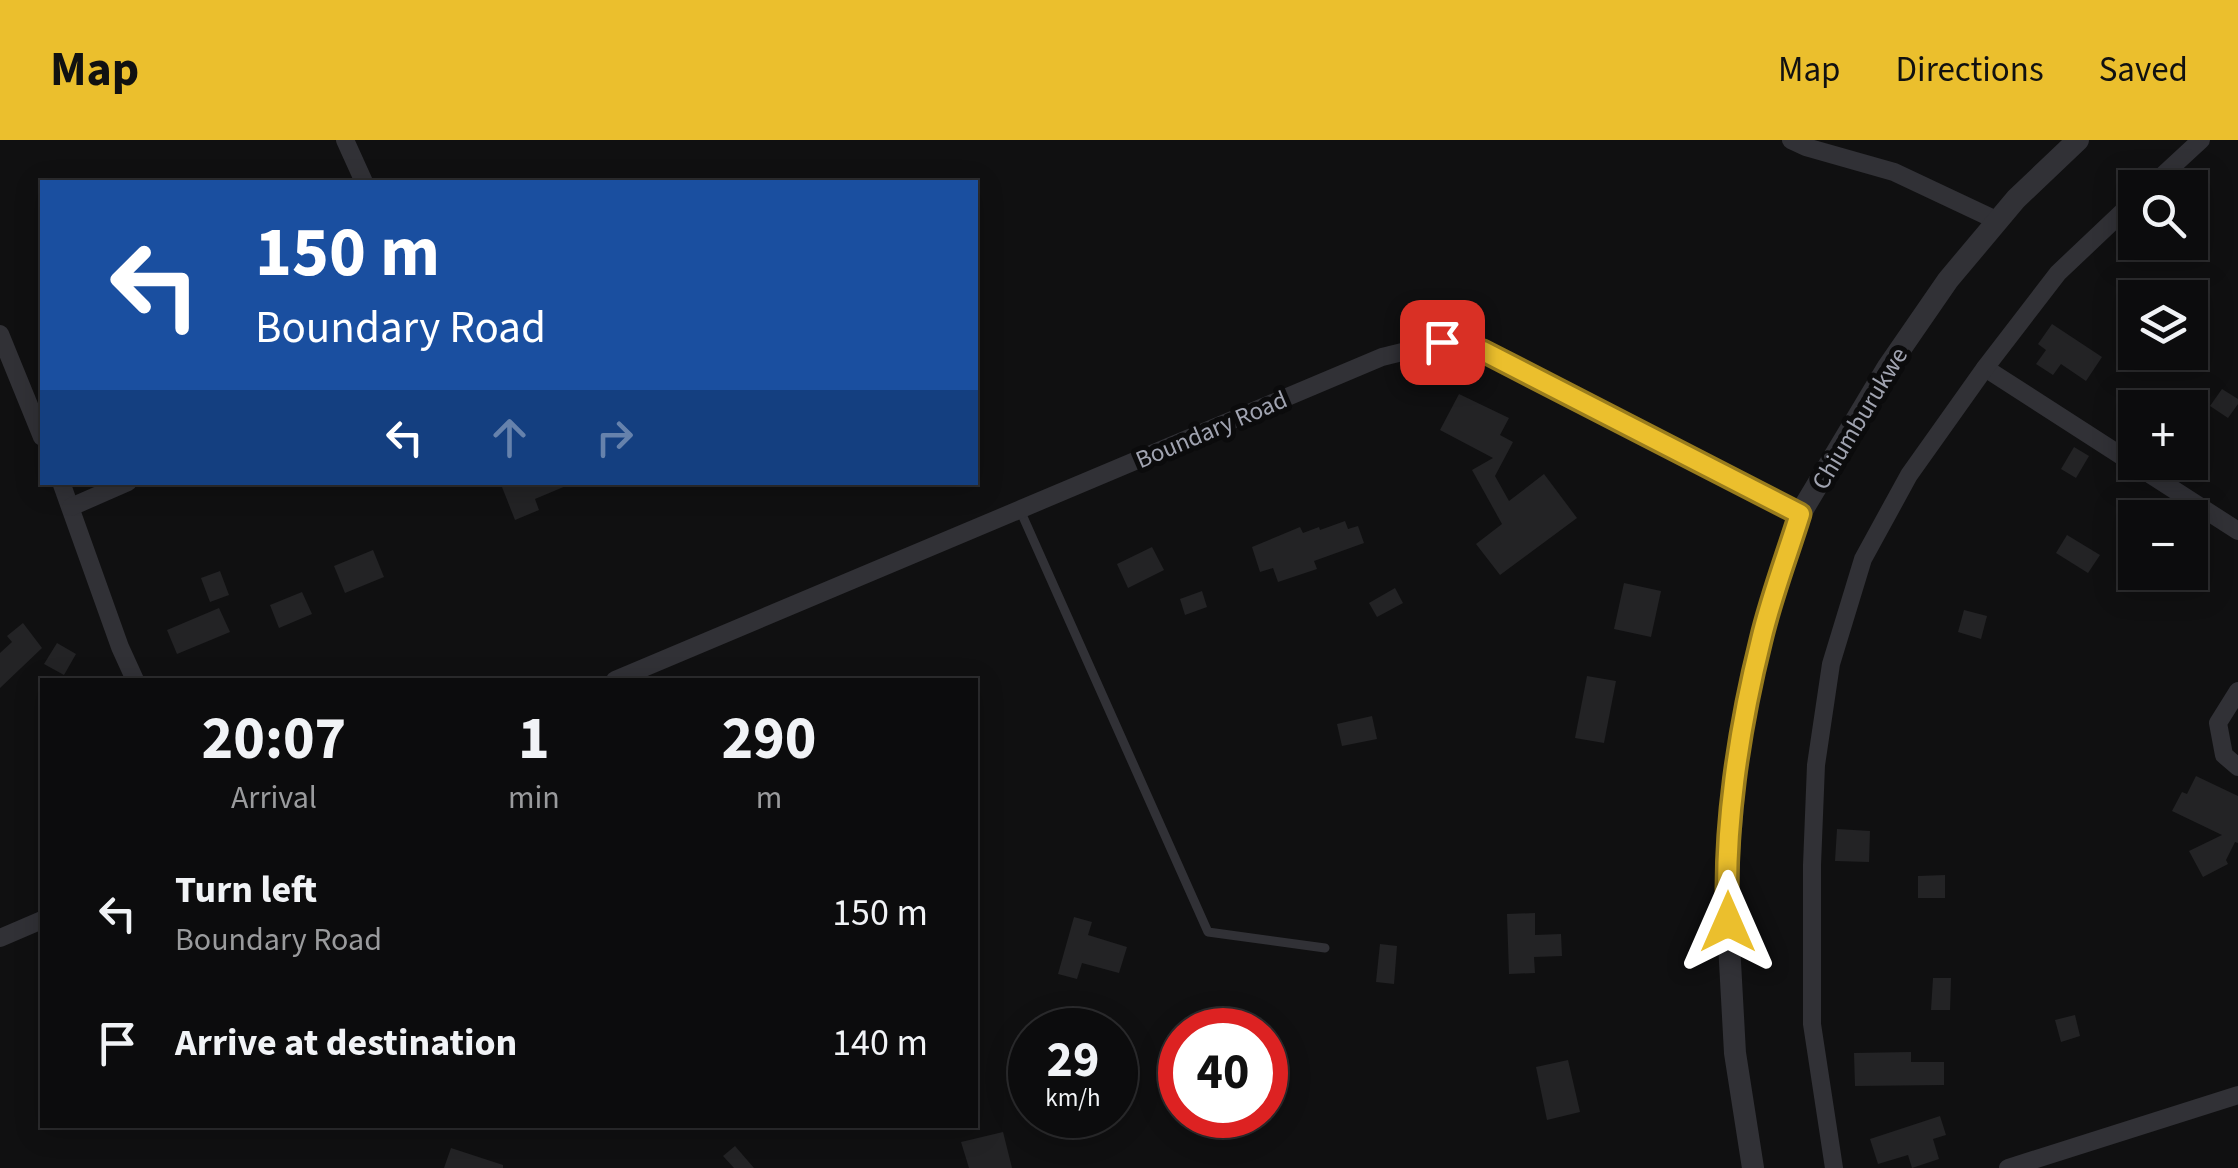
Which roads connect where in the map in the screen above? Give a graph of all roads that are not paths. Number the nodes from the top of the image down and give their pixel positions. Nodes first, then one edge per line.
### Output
1 (345, 140) edge
2 (1792, 140) edge
3 (2078, 140) edge
4 (2200, 140) edge
5 (2168, 170) edge
6 (363, 180) edge
7 (2118, 216) edge
8 (1998, 221) junction
9 (0, 334) edge
10 (1985, 368) junction
11 (40, 432) edge
12 (62, 485) edge
13 (121, 485) edge
14 (71, 507) junction
15 (1020, 510) junction
16 (1800, 514) junction
17 (2238, 531) edge
18 (134, 678) edge
19 (620, 678) edge
20 (2238, 691) edge
21 (2238, 767) edge
22 (40, 921) edge
23 (0, 938) edge
24 (1325, 948) dead end
25 (2238, 1096) edge
26 (1753, 1168) edge
27 (1834, 1168) edge
28 (2008, 1168) edge

1 - 6 street
2 - 8 street
3 - 8 street, Chiumburukwe
4 - 5 street
7 - 10 street
8 - 16 street, Chiumburukwe
9 - 11 street
10 - 17 street
10 - 27 street
12 - 14 street
13 - 14 street
14 - 18 street
15 - 16 street, Boundary Road
15 - 19 street, Boundary Road
15 - 24 lane
16 - 26 street, Chiumburukwe
20 - 21 street
22 - 23 street
25 - 28 street

